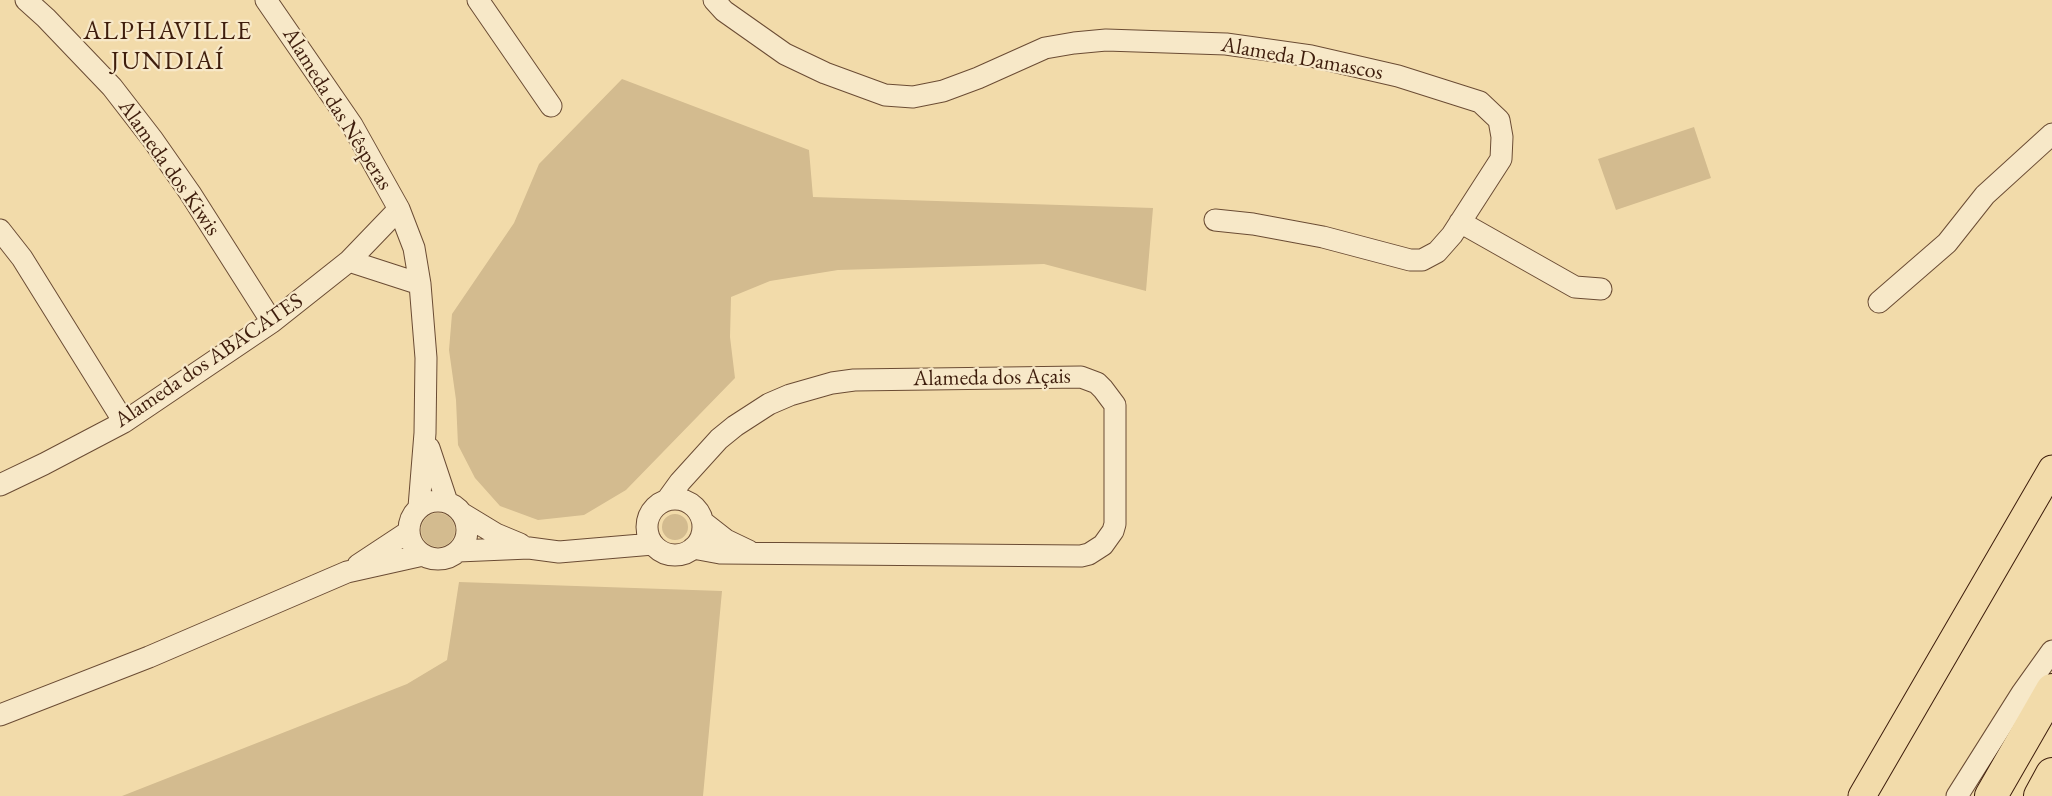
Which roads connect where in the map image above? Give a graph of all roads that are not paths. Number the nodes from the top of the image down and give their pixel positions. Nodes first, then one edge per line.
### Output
1 (26, 0) edge
2 (266, 0) edge
3 (478, 0) edge
4 (714, 0) edge
5 (551, 106) dead end
6 (2052, 134) edge
7 (399, 209) junction
8 (1215, 220) dead end
9 (1460, 222) junction
10 (0, 230) edge
11 (349, 261) junction
12 (420, 284) junction
13 (1601, 289) dead end
14 (1879, 302) dead end
15 (273, 322) junction
16 (124, 422) junction
17 (425, 433) junction
18 (705, 453) junction
19 (2052, 469) edge
20 (0, 485) edge
21 (667, 500) junction
22 (419, 507) junction
23 (455, 508) junction
24 (698, 514) junction
25 (649, 518) junction
26 (408, 532) junction
27 (653, 544) junction
28 (529, 548) junction
29 (596, 548) junction
30 (693, 548) junction
31 (458, 551) junction
32 (752, 552) junction
33 (423, 555) junction
34 (347, 572) junction
35 (2052, 651) edge
36 (2052, 690) edge
37 (0, 715) edge
38 (2052, 774) edge
39 (1862, 796) edge
40 (1957, 796) edge
41 (1991, 796) edge
42 (2040, 796) edge

1 - 15 street, Alameda dos Kiwis
2 - 7 street, Alameda das Nêsperas
3 - 5 street
4 - 9 street, Alameda Damascos
6 - 14 street
7 - 11 street, Alameda dos ABACATES
7 - 12 street, Alameda das Nêsperas
8 - 9 street, Alameda Damascos
9 - 13 street
10 - 16 street
11 - 12 street
11 - 15 street, Alameda dos ABACATES
12 - 17 street, Alameda das Nêsperas
15 - 16 street, Alameda dos ABACATES
16 - 20 street, Alameda dos ABACATES
17 - 22 street, Alameda das Nêsperas
17 - 23 street, Alameda das Nêsperas
18 - 21 street, Alameda dos Açais
18 - 24 street
18 - 32 street, Alameda dos Açais
19 - 39 main road
21 - 24 street
21 - 25 street
22 - 23 street
22 - 26 street
23 - 28 street
23 - 31 street
24 - 30 street
24 - 32 street
25 - 27 street
25 - 29 street
26 - 33 street
26 - 34 street
27 - 29 street
27 - 30 street
28 - 29 street
28 - 31 street
30 - 32 street, Alameda dos Açais
31 - 33 street
33 - 34 street
34 - 37 street
35 - 40 street
36 - 41 highway
38 - 42 highway

